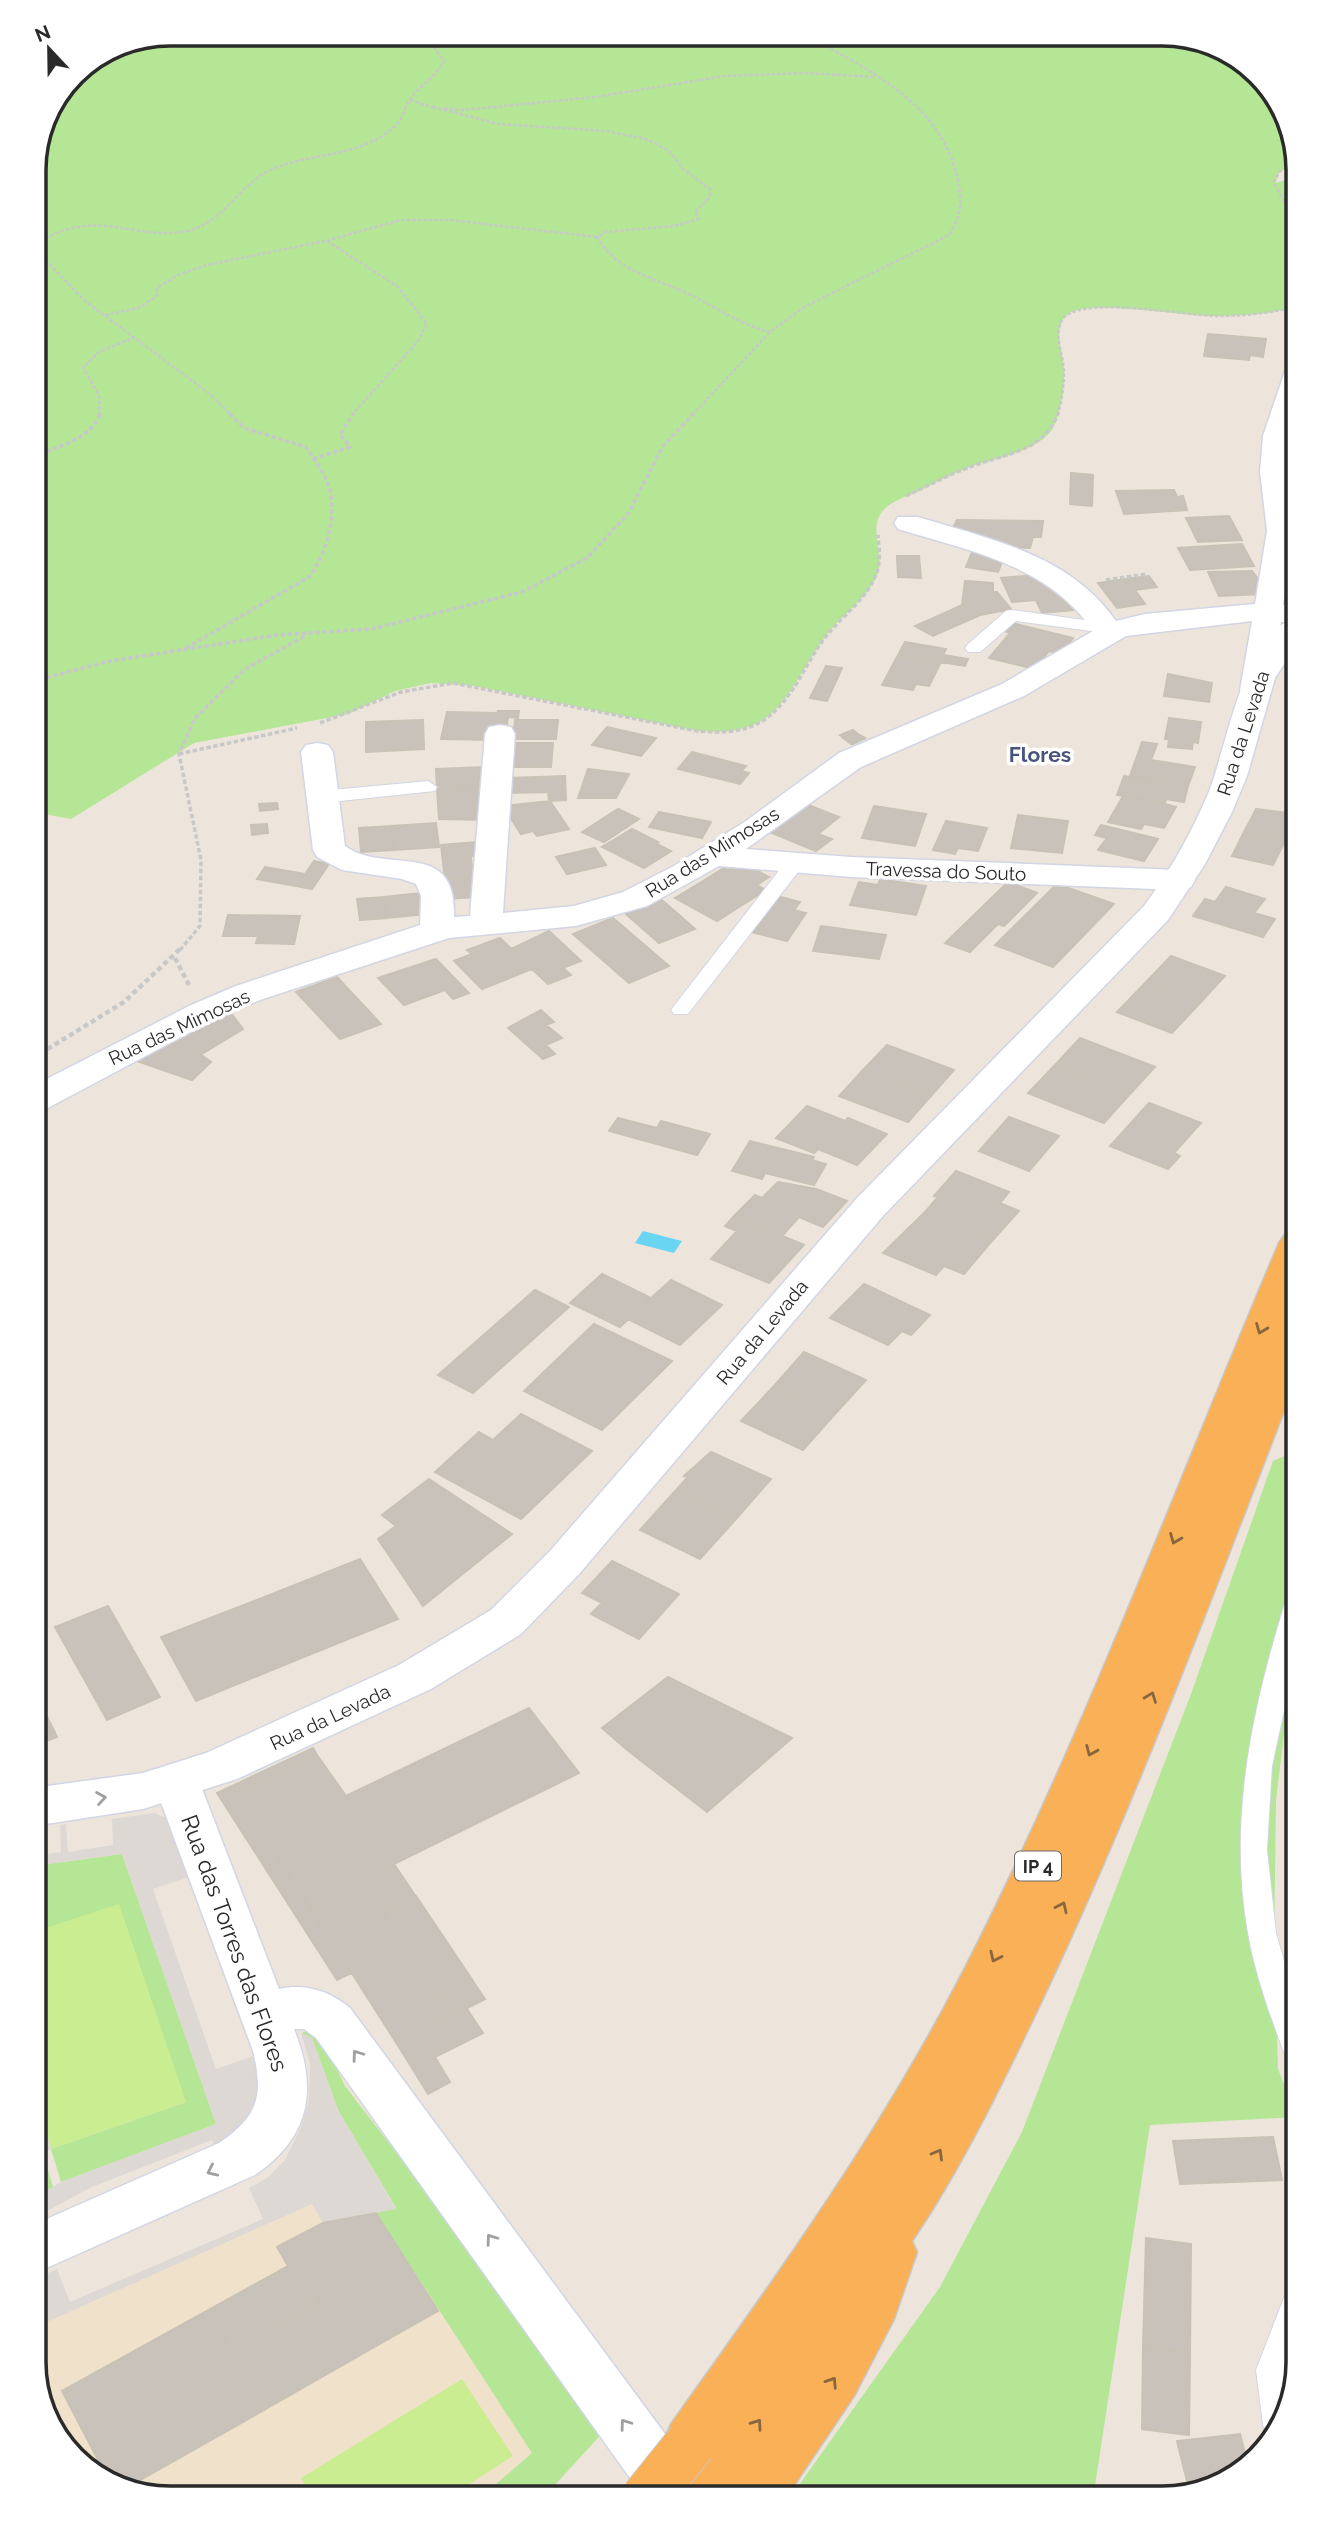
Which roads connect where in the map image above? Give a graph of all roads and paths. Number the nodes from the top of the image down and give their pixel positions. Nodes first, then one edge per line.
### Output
1 (433, 46) edge
2 (823, 46) edge
3 (874, 77) junction
4 (410, 100) junction
5 (433, 107) junction
6 (1286, 168) edge
7 (1286, 206) edge
8 (597, 237) junction
9 (46, 238) edge
10 (327, 240) junction
11 (46, 260) edge
12 (1286, 308) edge
13 (105, 316) junction
14 (769, 332) junction
15 (134, 337) junction
16 (1286, 402) edge
17 (46, 450) edge
18 (313, 459) junction
19 (905, 511) joint
20 (878, 534) dead end
21 (1283, 613) edge
22 (1108, 630) junction
23 (310, 633) junction
24 (1286, 639) edge
25 (974, 648) dead end
26 (182, 650) junction
27 (46, 678) edge
28 (1255, 690) junction
29 (314, 734) junction
30 (500, 734) dead end
31 (178, 754) junction
32 (428, 788) dead end
33 (321, 797) junction
34 (713, 856) junction
35 (795, 863) junction
36 (1179, 880) junction
37 (486, 923) junction
38 (437, 930) junction
39 (681, 1010) dead end
40 (46, 1050) edge
41 (46, 1094) edge
42 (1286, 1272) edge
43 (1286, 1354) edge
44 (1286, 1641) edge
45 (176, 1781) junction
46 (46, 1805) edge
47 (1286, 2010) edge
48 (263, 2015) junction
49 (46, 2244) edge
50 (1286, 2332) edge
51 (1277, 2408) edge
52 (709, 2484) edge

1 - 4 path
2 - 3 path
3 - 5 path
3 - 14 path
4 - 5 path
4 - 9 path
5 - 8 path
6 - 7 path
8 - 10 path
8 - 14 path
10 - 13 path
10 - 18 path
11 - 13 path
12 - 19 path
13 - 15 path
14 - 23 path
15 - 17 path
15 - 18 path
16 - 21 street
18 - 26 path
19 - 22 street
20 - 29 path
21 - 22 street, Rua das Mimosas
21 - 28 street
22 - 25 lane
22 - 34 street, Rua das Mimosas
23 - 26 path
23 - 31 path
24 - 28 street, Rua da Levada
26 - 27 path
28 - 36 street, Rua da Levada
29 - 31 path
29 - 33 street
30 - 37 street
31 - 40 path
32 - 33 lane
33 - 38 street
34 - 35 street, Travessa do Souto
34 - 37 street, Rua das Mimosas
35 - 36 street, Travessa do Souto
35 - 39 lane
36 - 45 street, Rua da Levada
37 - 38 street, Rua das Mimosas
38 - 41 street, Rua das Mimosas
42 -> 52 highway, IP 4
52 -> 43 highway, IP 4
44 - 47 lane
46 -> 45 street, Rua da Levada
45 - 48 street, Rua das Torres das Flores
48 -> 49 street, Rua das Torres das Flores
52 -> 48 street
50 - 51 lane

